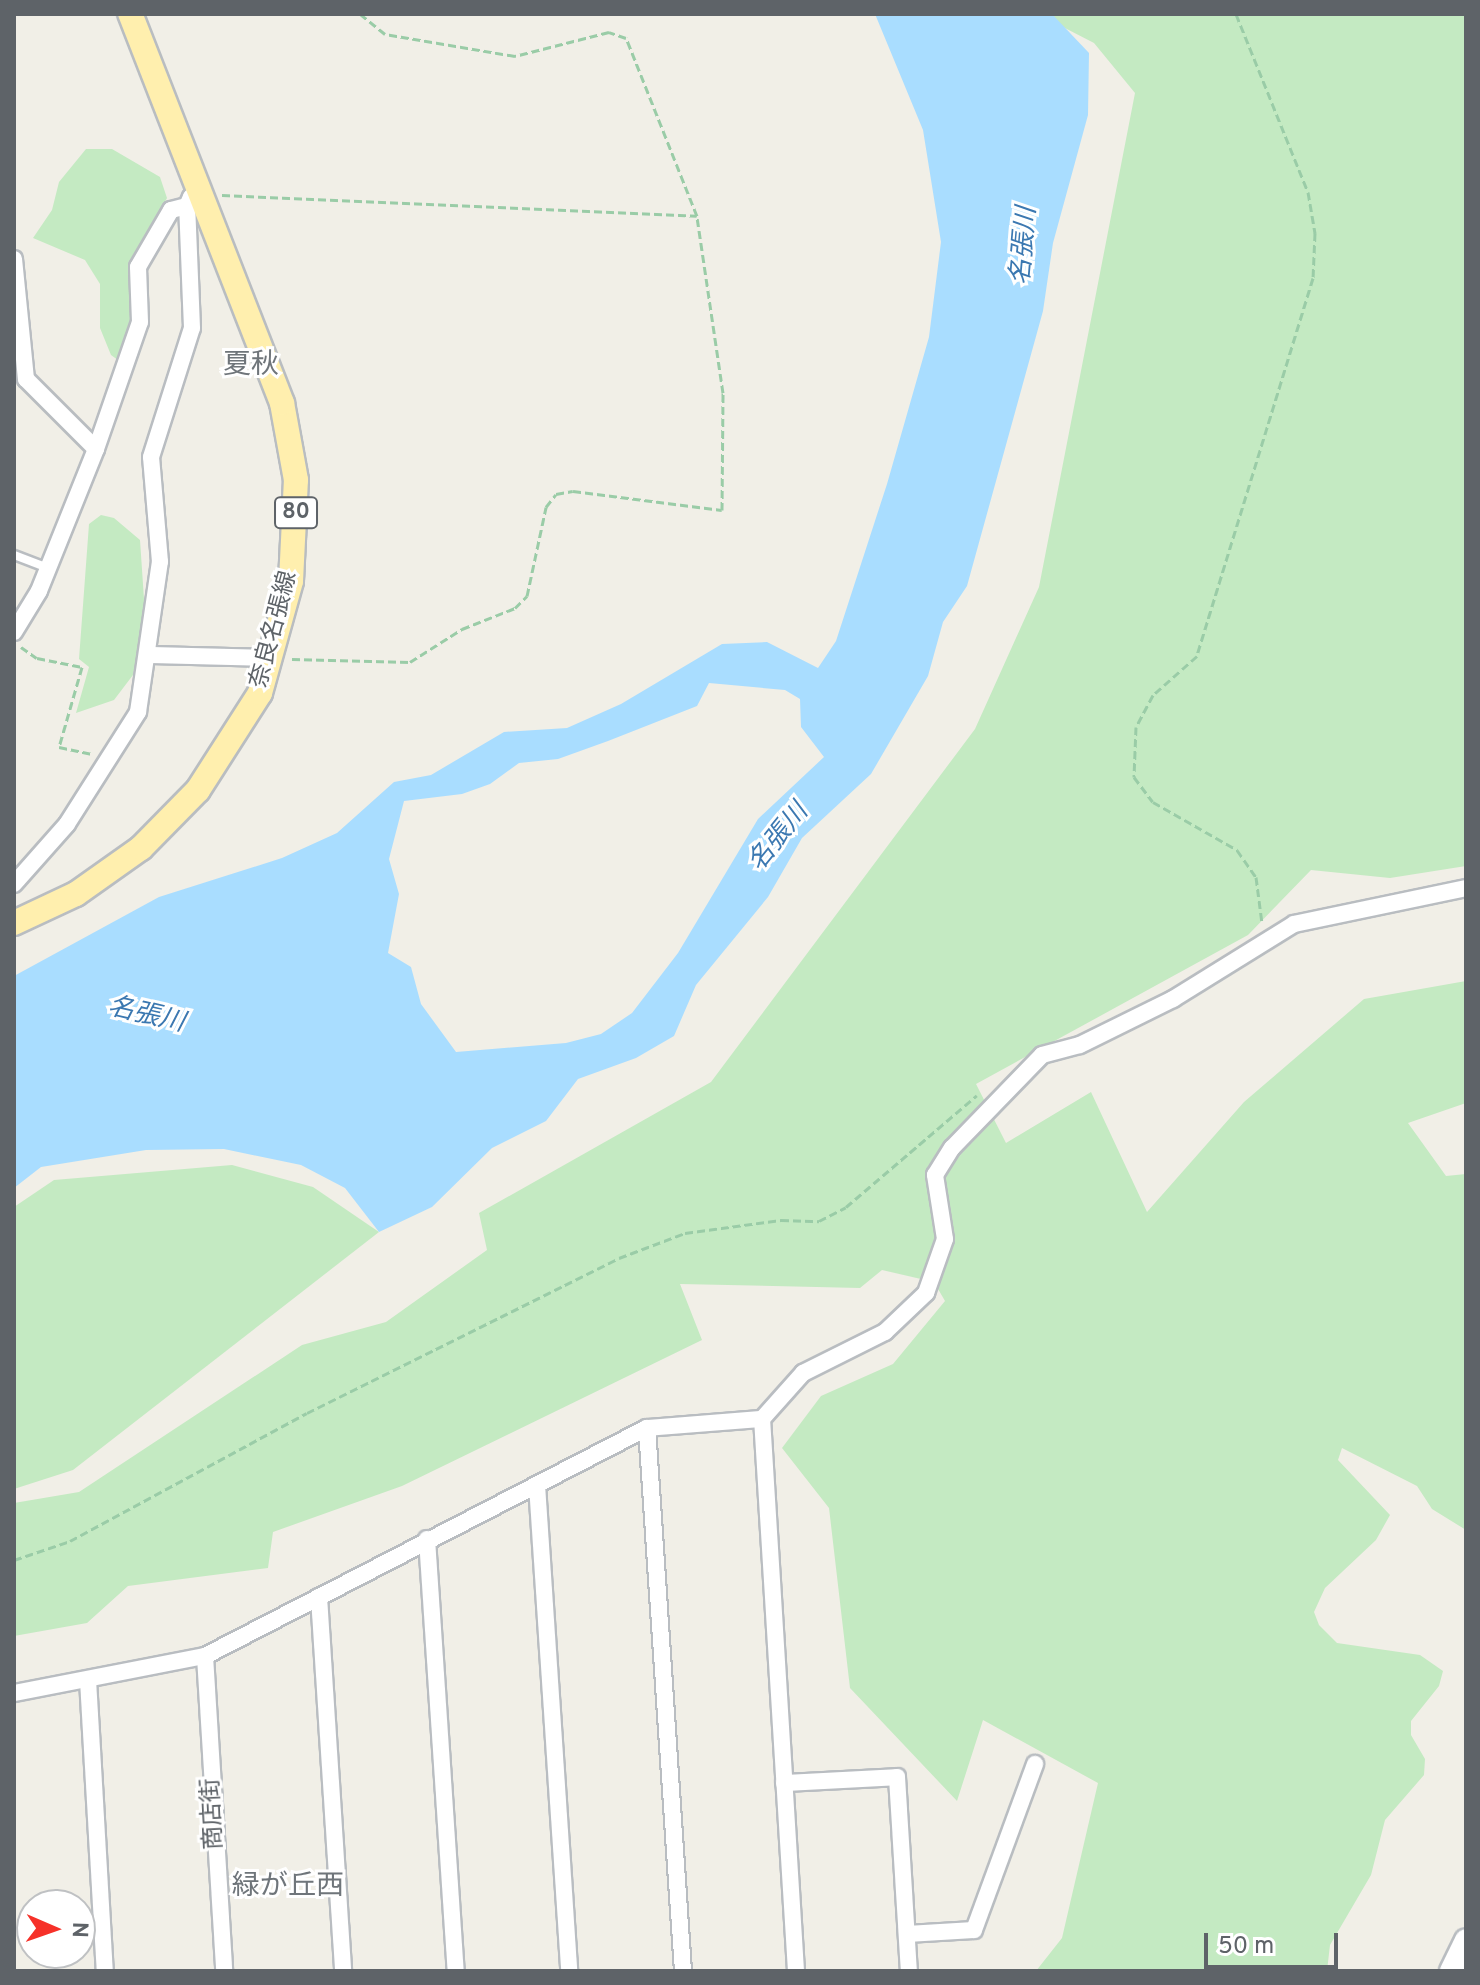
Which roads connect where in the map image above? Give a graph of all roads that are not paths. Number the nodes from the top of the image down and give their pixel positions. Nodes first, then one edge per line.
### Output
1 (130, 14) edge
2 (194, 200) junction
3 (14, 259) edge
4 (96, 449) junction
5 (14, 555) edge
6 (49, 568) junction
7 (14, 632) edge
8 (149, 655) junction
9 (273, 658) junction
10 (14, 884) edge
11 (1466, 888) edge
12 (14, 923) edge
13 (762, 1419) junction
14 (647, 1428) junction
15 (537, 1485) junction
16 (427, 1539) junction
17 (319, 1597) junction
18 (205, 1656) junction
19 (88, 1680) junction
20 (14, 1693) edge
21 (1035, 1764) dead end
22 (784, 1783) junction
23 (907, 1934) junction
24 (1466, 1940) edge
25 (105, 1971) edge
26 (224, 1971) edge
27 (343, 1971) edge
28 (456, 1971) edge
29 (569, 1971) edge
30 (683, 1971) edge
31 (796, 1971) edge
32 (909, 1971) edge
33 (1451, 1971) edge

1 - 2 main road, 奈良名張線 / 80
2 - 4 street
2 - 8 street
2 - 9 main road, 奈良名張線 / 80
3 - 4 street
4 - 6 street
5 - 6 lane
6 - 7 street
8 - 9 street
8 - 10 street
9 - 12 main road, 奈良名張線 / 80
11 - 13 street
13 - 14 street
13 - 22 street
14 - 15 street
14 - 30 street
15 - 16 street
15 - 29 street
16 - 17 street
16 - 28 street
17 - 18 street
17 - 27 street
18 - 19 street
18 - 26 street, 商店街
19 - 20 street
19 - 25 street
21 - 23 street
22 - 23 street
22 - 31 street
23 - 32 street
24 - 33 street

